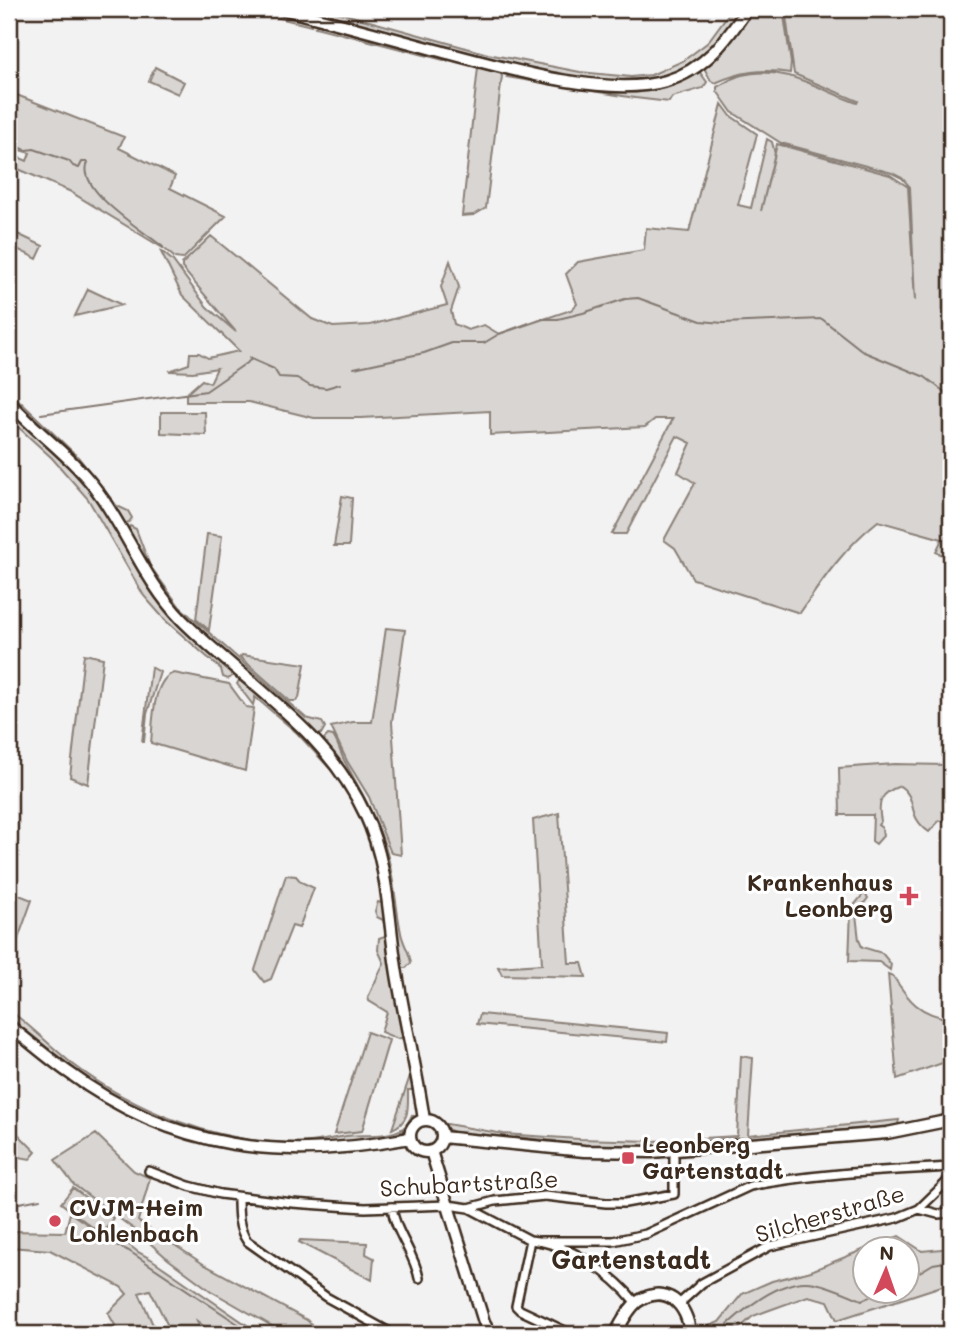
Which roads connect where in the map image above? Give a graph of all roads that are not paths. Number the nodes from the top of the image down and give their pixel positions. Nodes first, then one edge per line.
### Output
1 (282, 9) edge
2 (747, 9) edge
3 (9, 402) edge
4 (9, 1026) edge
5 (951, 1119) edge
6 (424, 1120) junction
7 (442, 1137) junction
8 (410, 1138) junction
9 (431, 1151) junction
10 (674, 1157) dead end
11 (951, 1167) edge
12 (149, 1171) dead end
13 (951, 1178) edge
14 (238, 1197) junction
15 (448, 1205) junction
16 (392, 1207) junction
17 (469, 1208) junction
18 (919, 1209) junction
19 (951, 1213) edge
20 (530, 1240) junction
21 (540, 1241) junction
22 (419, 1278) dead end
23 (636, 1303) junction
24 (680, 1303) junction
25 (569, 1333) edge
26 (393, 1334) edge
27 (491, 1334) edge
28 (615, 1334) edge
29 (690, 1334) edge

1 - 2 street
3 - 6 street
4 - 8 street
5 - 7 street
6 - 7 street
6 - 8 street
7 - 9 street
8 - 9 street
9 - 15 street
10 - 17 street, Schubartstraße
11 - 21 street
12 - 14 street, Schubartstraße
13 - 18 street, Silcherstraße
14 - 16 street, Schubartstraße
14 - 26 street
15 - 16 street, Schubartstraße
15 - 17 street, Schubartstraße
15 - 27 street
16 - 22 street
17 - 20 street
18 - 19 street
18 - 24 street, Silcherstraße
20 - 21 street
20 - 25 street
21 - 23 street
23 - 24 street
23 - 28 street
24 - 29 street

